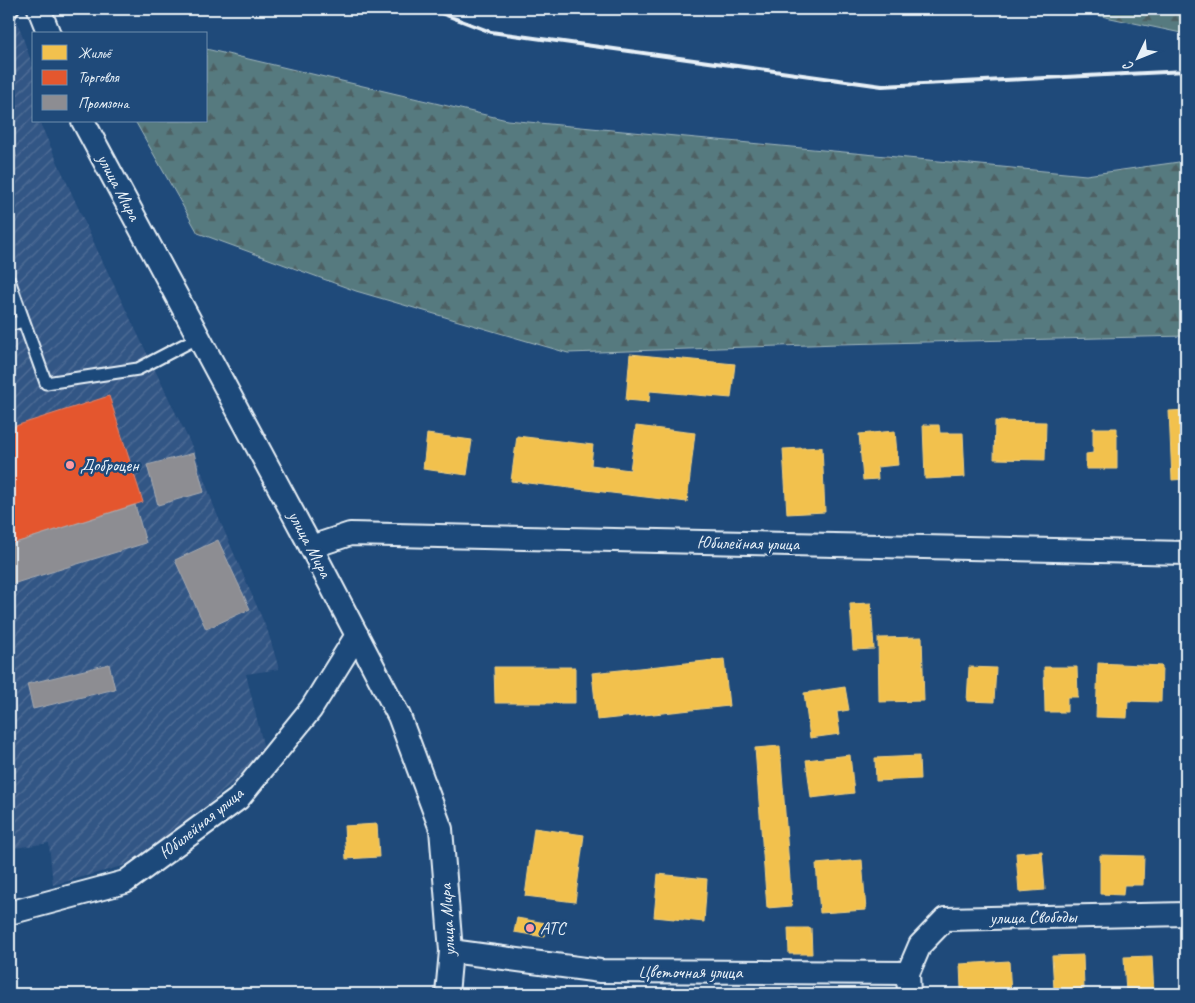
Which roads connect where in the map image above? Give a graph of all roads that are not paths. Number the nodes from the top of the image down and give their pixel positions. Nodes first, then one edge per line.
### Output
1 (13, 9) edge
2 (39, 9) edge
3 (9, 15) edge
4 (48, 32) edge
5 (84, 122) edge
6 (9, 280) edge
7 (24, 321) junction
8 (9, 325) edge
9 (199, 337) junction
10 (311, 547) junction
11 (1186, 553) edge
12 (357, 635) junction
13 (9, 913) edge
14 (1186, 914) edge
15 (451, 952) junction
16 (908, 983) edge
17 (448, 994) edge

1 - 3 lane
2 - 4 street
5 - 9 street, улица Мира
6 - 7 lane
7 - 8 lane
7 - 9 lane
9 - 10 street, улица Мира
10 - 11 street, Юбилейная улица
10 - 12 street, улица Мира
12 - 13 street, Юбилейная улица
12 - 15 street, улица Мира
14 - 16 street, улица Свободы
15 - 16 street, Цветочная улица
15 - 17 street, улица Мира

